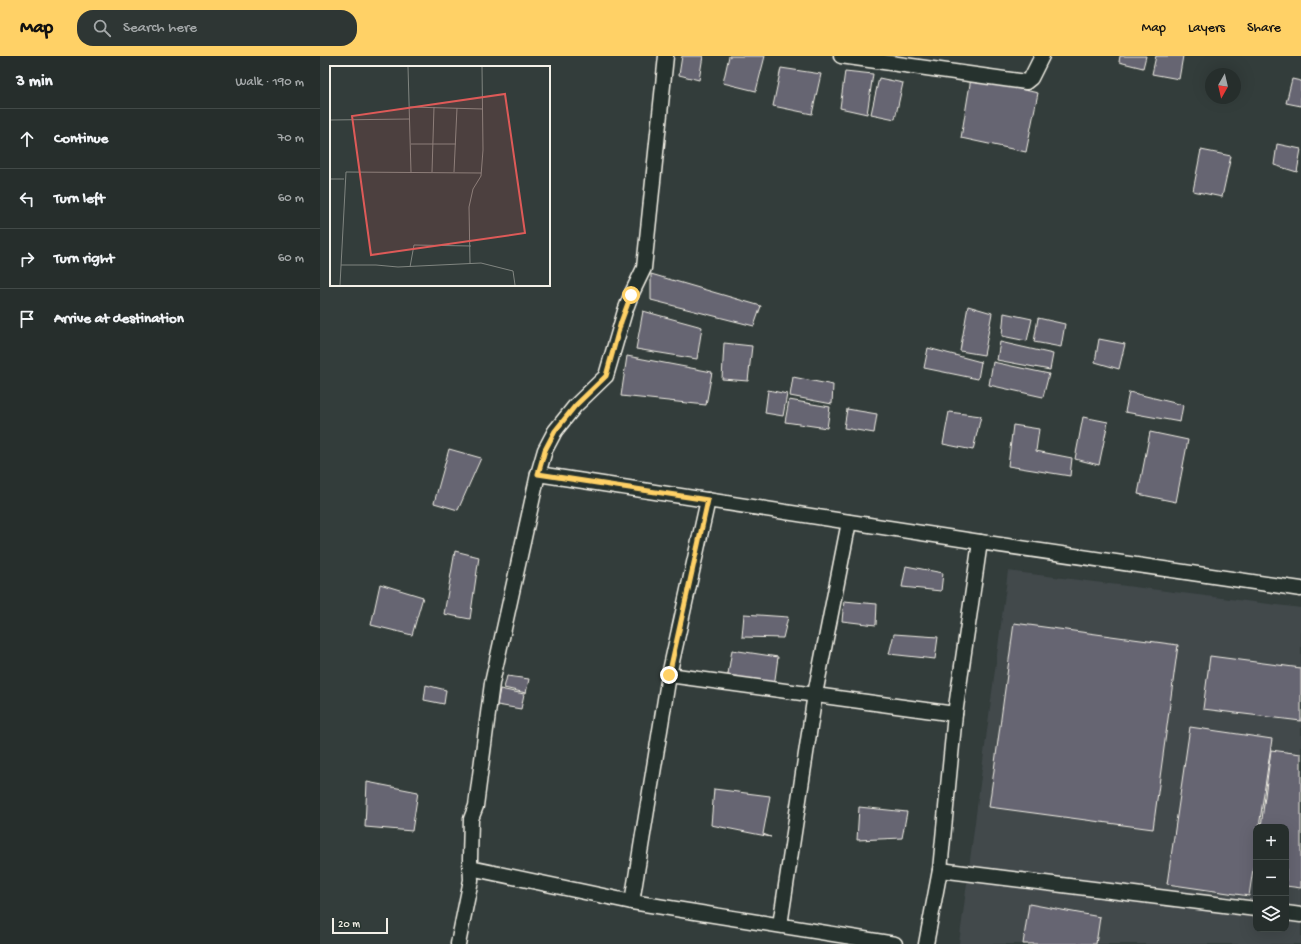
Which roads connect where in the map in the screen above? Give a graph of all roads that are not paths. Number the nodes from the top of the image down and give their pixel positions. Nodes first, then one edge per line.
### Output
1 (666, 56) edge
2 (841, 56) edge
3 (1042, 56) edge
4 (538, 474) junction
5 (708, 500) junction
6 (849, 522) junction
7 (980, 542) junction
8 (1301, 589) edge
9 (669, 675) junction
10 (815, 694) junction
11 (955, 714) junction
12 (470, 868) junction
13 (940, 870) junction
14 (632, 902) junction
15 (1253, 909) edge
16 (1289, 913) edge
17 (1301, 915) edge
18 (780, 925) junction
19 (458, 944) edge
20 (895, 944) edge
21 (926, 944) edge

1 - 4 street
2 - 3 street
4 - 5 street
4 - 12 street
5 - 6 street
5 - 9 street
6 - 7 street
6 - 10 street
7 - 8 street
7 - 11 street
9 - 10 street
9 - 14 street
10 - 11 street
10 - 18 street
11 - 13 street
12 - 14 street
12 - 19 street
13 - 15 street
13 - 21 street
14 - 18 street
16 - 17 street
18 - 20 street

